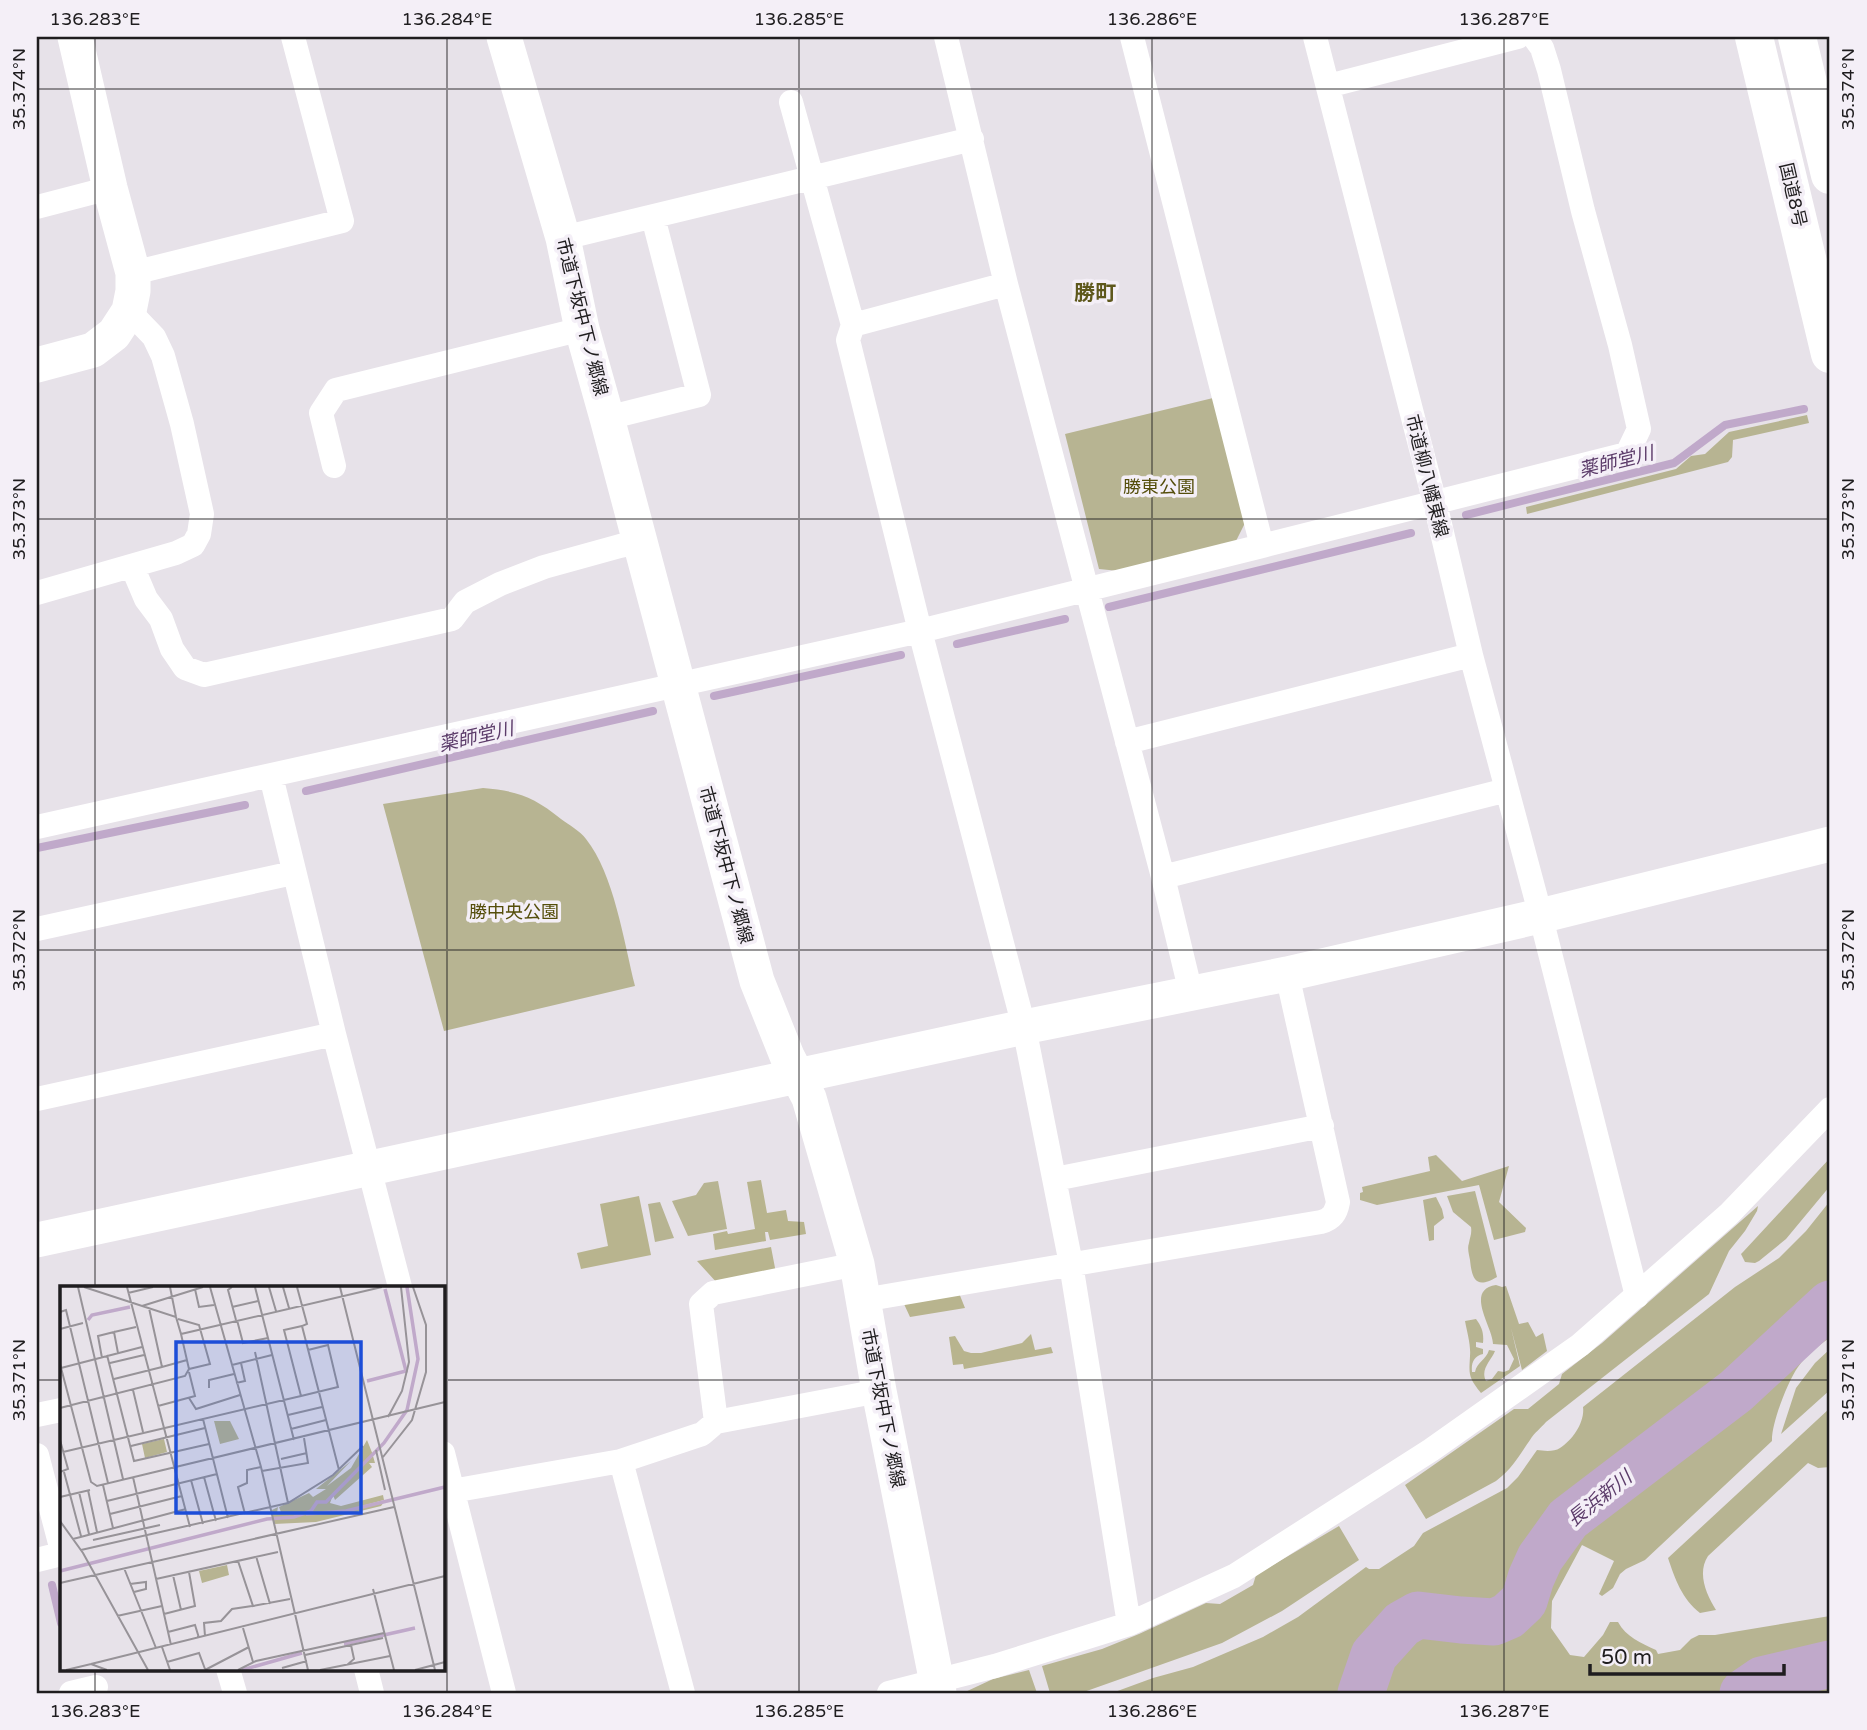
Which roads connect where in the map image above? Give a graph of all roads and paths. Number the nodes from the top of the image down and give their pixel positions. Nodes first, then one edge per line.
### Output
1 (75, 37) edge
2 (293, 37) edge
3 (504, 37) edge
4 (946, 37) edge
5 (1132, 37) edge
6 (1315, 37) edge
7 (1518, 37) edge
8 (1534, 37) edge
9 (1754, 37) edge
10 (1797, 37) edge
11 (1328, 86) junction
12 (791, 102) dead end
13 (972, 139) junction
14 (1830, 175) edge
15 (811, 177) junction
16 (110, 188) junction
17 (37, 207) edge
18 (653, 217) junction
19 (563, 238) junction
20 (134, 272) junction
21 (1006, 284) junction
22 (129, 311) junction
23 (853, 326) junction
24 (582, 329) junction
25 (1830, 354) edge
26 (37, 365) edge
27 (607, 418) junction
28 (334, 466) dead end
29 (1435, 503) junction
30 (639, 542) junction
31 (1262, 546) junction
32 (132, 566) junction
33 (1087, 590) junction
34 (37, 593) edge
35 (920, 631) junction
36 (1471, 655) junction
37 (677, 684) junction
38 (1127, 742) junction
39 (271, 776) junction
40 (1507, 790) junction
41 (37, 827) edge
42 (1830, 844) edge
43 (293, 873) junction
44 (1163, 877) junction
45 (1540, 916) junction
46 (37, 929) edge
47 (1287, 974) junction
48 (1191, 993) junction
49 (1024, 1027) junction
50 (334, 1034) junction
51 (797, 1075) junction
52 (37, 1098) edge
53 (1830, 1110) edge
54 (1322, 1126) junction
55 (369, 1167) junction
56 (1055, 1179) junction
57 (37, 1240) edge
58 (856, 1264) junction
59 (1071, 1264) junction
60 (400, 1286) edge
61 (1637, 1296) junction
62 (863, 1300) junction
63 (879, 1391) junction
64 (60, 1410) edge
65 (37, 1415) edge
66 (716, 1422) junction
67 (37, 1455) edge
68 (444, 1457) edge
69 (621, 1461) junction
70 (452, 1491) junction
71 (60, 1543) edge
72 (60, 1554) edge
73 (37, 1560) edge
74 (1129, 1624) junction
75 (228, 1670) edge
76 (366, 1670) edge
77 (95, 1683) edge
78 (937, 1687) edge
79 (71, 1693) edge
80 (235, 1693) edge
81 (372, 1693) edge
82 (504, 1693) edge
83 (682, 1693) edge
84 (889, 1693) edge

1 - 16 street
2 - 20 street
3 - 19 street, 市道下坂中下ノ郷線
4 - 13 street
5 - 31 street
6 - 11 street, 市道柳八幡東線
7 - 11 street
8 - 29 street
9 - 25 highway, 国道8号
10 - 14 highway
11 - 29 street, 市道柳八幡東線
12 - 15 street
13 - 15 street
13 - 21 street
15 - 18 street
15 - 23 street
16 - 17 street
16 - 20 street
18 - 19 street
18 - 27 street
19 - 24 street, 市道下坂中下ノ郷線
20 - 22 street
21 - 23 street
21 - 33 street
22 - 26 street
22 - 32 street
23 - 35 street
24 - 27 street, 市道下坂中下ノ郷線
24 - 28 street
27 - 30 street, 市道下坂中下ノ郷線
29 - 31 street
29 - 36 street, 市道柳八幡東線
30 - 32 street
30 - 37 street, 市道下坂中下ノ郷線
31 - 33 street
32 - 34 street
33 - 35 street
33 - 38 street
35 - 37 street
35 - 49 street
36 - 38 street
36 - 40 street, 市道柳八幡東線
37 - 39 street
37 - 51 street, 市道下坂中下ノ郷線
38 - 44 street
39 - 41 street
39 - 43 street
40 - 44 street
40 - 45 street, 市道柳八幡東線
42 - 45 street
43 - 46 street
43 - 50 street
44 - 48 street
45 - 47 street
45 - 61 street, 市道柳八幡東線
47 - 48 street
47 - 54 street
48 - 49 street
49 - 51 street
49 - 56 street
50 - 52 street
50 - 55 street
51 - 55 street
51 - 58 street, 市道下坂中下ノ郷線
53 - 61 street
54 - 56 street
54 - 59 street
55 - 57 street
55 - 60 street
56 - 59 street
58 - 62 street, 市道下坂中下ノ郷線
58 - 66 street
59 - 62 street
59 - 74 street
61 - 74 street
62 - 63 street, 市道下坂中下ノ郷線
63 - 66 street
63 - 78 street, 市道下坂中下ノ郷線
64 - 65 street
66 - 69 street
67 - 71 street
68 - 70 street
69 - 70 street
69 - 83 street
70 - 82 street
72 - 73 street
74 - 78 street
75 - 80 street
76 - 81 street
77 - 79 street
78 - 84 street

